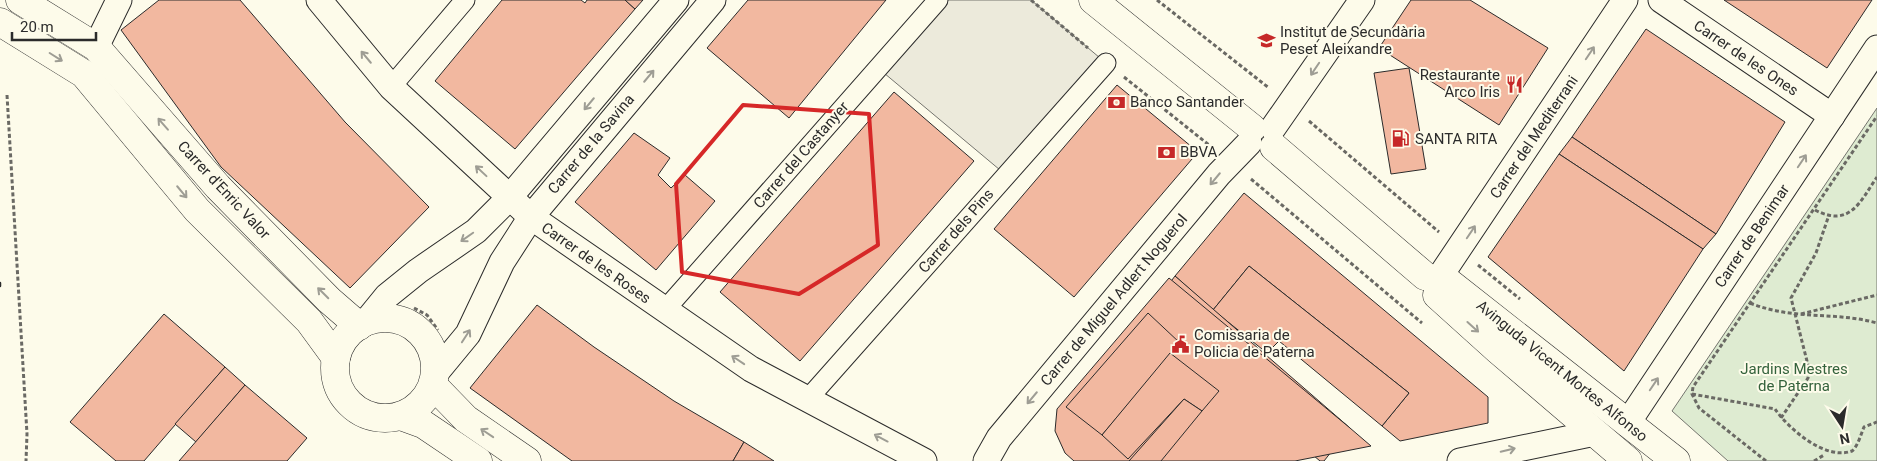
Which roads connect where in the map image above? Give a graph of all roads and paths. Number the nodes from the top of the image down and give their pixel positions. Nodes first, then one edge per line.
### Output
1 (20, 0) edge
2 (119, 0) edge
3 (319, 0) edge
4 (465, 0) edge
5 (676, 0) edge
6 (713, 0) edge
7 (938, 0) edge
8 (1031, 0) edge
9 (1093, 0) edge
10 (1157, 0) edge
11 (1362, 0) edge
12 (1625, 0) edge
13 (1661, 0) edge
14 (0, 22) edge
15 (96, 47) junction
16 (1877, 48) edge
17 (1106, 63) junction
18 (391, 87) junction
19 (6, 95) dead end
20 (1291, 105) junction
21 (1832, 116) junction
22 (1877, 116) edge
23 (1255, 141) junction
24 (1877, 177) edge
25 (509, 198) junction
26 (1815, 210) junction
27 (1829, 215) junction
28 (531, 217) junction
29 (1459, 250) junction
30 (1438, 281) junction
31 (387, 296) junction
32 (1877, 296) edge
33 (1524, 303) dead end
34 (1750, 303) junction
35 (664, 310) junction
36 (1795, 315) junction
37 (1877, 323) edge
38 (362, 324) junction
39 (1427, 326) dead end
40 (454, 353) junction
41 (336, 358) junction
42 (434, 380) junction
43 (1692, 394) junction
44 (807, 400) junction
45 (401, 416) junction
46 (1781, 418) junction
47 (1877, 422) edge
48 (1627, 424) junction
49 (1594, 433) junction
50 (1824, 455) junction
51 (26, 461) edge
52 (478, 461) edge
53 (527, 461) edge
54 (924, 461) edge
55 (986, 461) edge
56 (1460, 461) edge
57 (1628, 461) edge
58 (1676, 461) edge
59 (1766, 461) edge
60 (1814, 461) edge

1 - 15 street, Carrer d'Enric Valor
2 - 15 street
18 -> 3 street, Carrer de les Roses
4 - 18 street
5 -> 25 street, Carrer de la Savina
28 -> 6 street, Carrer de la Savina
7 - 35 street, Carrer del Castanyer
8 - 17 path
9 - 23 street, Avinguda Vicent Mortes Alfonso
10 - 20 path
11 -> 20 street, Carrer de Miguel Adlert Noguerol
29 -> 12 street, Carrer del Mediterrani
13 - 21 street, Carrer de les Ones
14 -> 41 street, Carrer d'Enric Valor
38 -> 15 street, Carrer d'Enric Valor
16 - 21 street, Carrer de Benimar
17 - 23 path
17 - 44 street, Carrer dels Pins
25 -> 18 street, Carrer de les Roses
19 - 51 path
20 - 23 street, Carrer de Miguel Adlert Noguerol
20 - 29 path
48 -> 21 street, Carrer de Benimar
22 - 26 path
23 - 30 street, Avinguda Vicent Mortes Alfonso
23 - 39 path
23 -> 55 street, Carrer de Miguel Adlert Noguerol
24 - 27 path
25 - 28 street, Carrer de les Roses
25 -> 31 street, Carrer de la Savina
26 - 27 path
26 - 34 path
27 - 36 path
28 - 35 street, Carrer de les Roses
40 -> 28 street, Carrer de la Savina
29 - 30 street, Carrer del Mediterrani
29 - 33 path
30 - 48 street, Avinguda Vicent Mortes Alfonso
30 -> 49 street, Avinguda Vicent Mortes Alfonso
31 - 38 street, Carrer de la Savina
31 - 40 path
32 - 36 path
34 - 36 path
34 - 43 path
44 -> 35 street, Carrer de les Roses
36 - 37 path
36 - 46 path
38 - 41 street
38 - 42 street
40 - 42 street, Carrer de la Savina
41 - 45 street
42 - 45 street
53 -> 42 street
43 - 46 path
43 - 59 path
54 -> 44 street, Carrer de les Roses
45 - 52 street
46 - 50 path
47 - 50 path
48 - 58 street, Avinguda Vicent Mortes Alfonso
56 -> 49 street
49 - 57 street, Avinguda Vicent Mortes Alfonso
50 - 60 path

